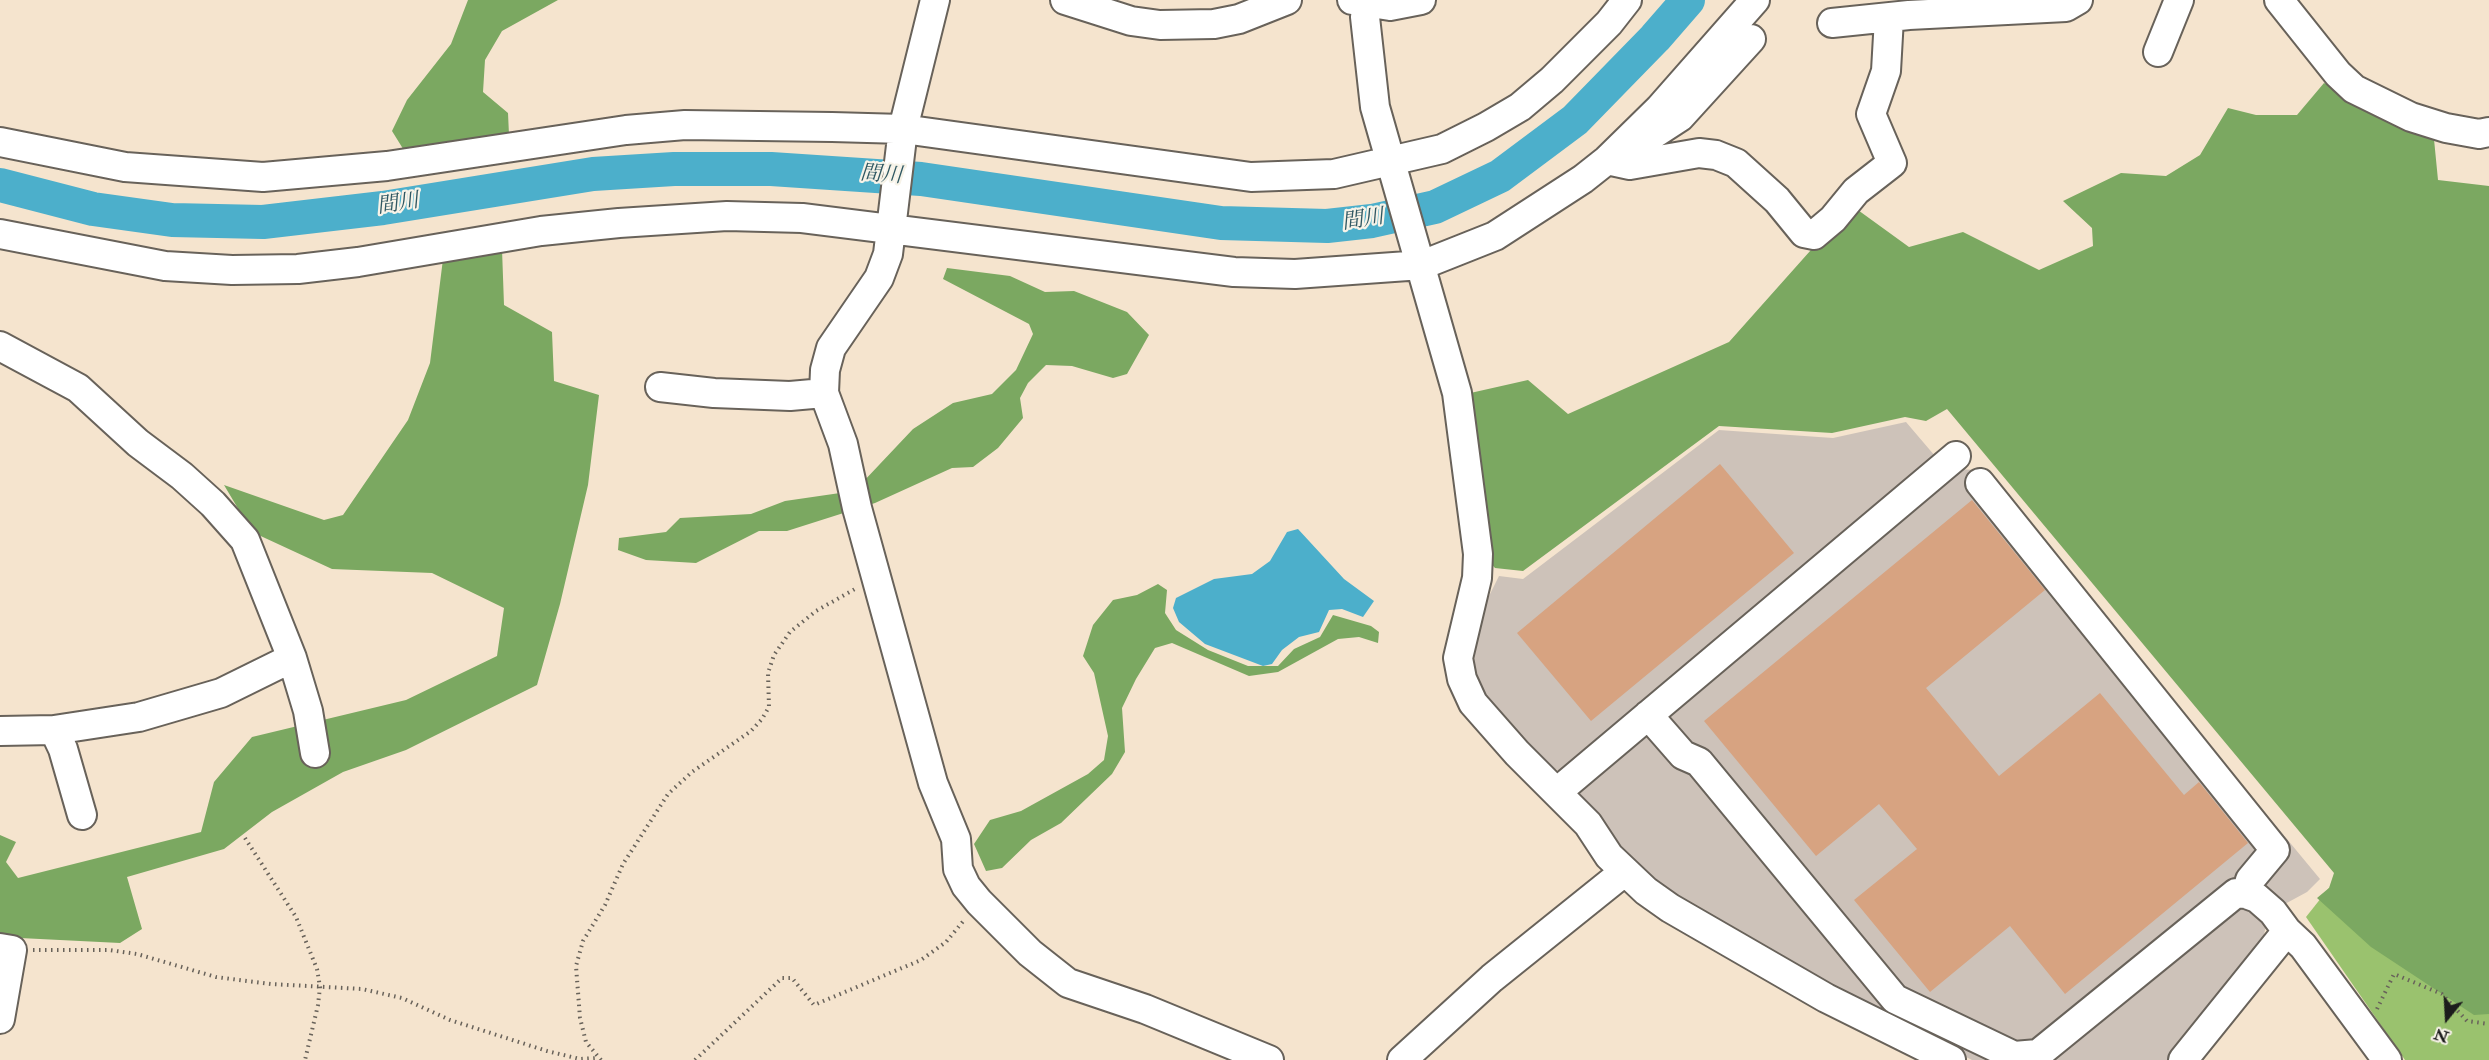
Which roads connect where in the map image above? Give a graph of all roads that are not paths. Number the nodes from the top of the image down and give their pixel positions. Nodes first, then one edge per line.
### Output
1 (935, 0) edge
2 (1065, 0) edge
3 (1287, 0) edge
4 (1421, 0) edge
5 (1627, 0) edge
6 (1755, 0) edge
7 (2078, 0) edge
8 (2179, 0) edge
9 (2279, 0) edge
10 (1363, 1) edge
11 (1889, 18) junction
12 (1832, 23) dead end
13 (1751, 39) dead end
14 (2158, 52) dead end
15 (2489, 132) edge
16 (902, 133) junction
17 (0, 142) edge
18 (1612, 162) junction
19 (1394, 167) junction
20 (893, 224) junction
21 (0, 234) edge
22 (1420, 261) junction
23 (0, 346) edge
24 (660, 387) dead end
25 (824, 393) junction
26 (1956, 456) dead end
27 (1980, 483) dead end
28 (292, 658) junction
29 (1648, 715) junction
30 (54, 730) junction
31 (0, 731) edge
32 (315, 753) dead end
33 (1557, 792) junction
34 (82, 815) dead end
35 (1624, 872) junction
36 (2246, 894) junction
37 (2287, 931) junction
38 (6, 949) edge
39 (0, 1019) edge
40 (1269, 1060) edge
41 (1402, 1060) edge
42 (1952, 1060) edge
43 (2182, 1060) edge
44 (2387, 1060) edge

1 - 16 street
2 - 3 street
4 - 10 street
5 - 19 street
6 - 18 street
7 - 11 street
8 - 14 street
9 - 15 street
10 - 19 street
11 - 12 street
11 - 18 street
13 - 18 street
16 - 17 street
16 - 19 street
16 - 20 street
18 - 22 street
19 - 22 street
20 - 21 street
20 - 22 street
20 - 25 street
22 - 33 street
23 - 28 street
24 - 25 street
25 - 40 street
26 - 29 street
27 - 36 street
28 - 30 street
28 - 32 street
29 - 33 street
29 - 36 street
30 - 31 street
30 - 34 street
33 - 35 street
35 - 41 street
35 - 42 street
36 - 37 street
37 - 43 street
37 - 44 street
38 - 39 street

